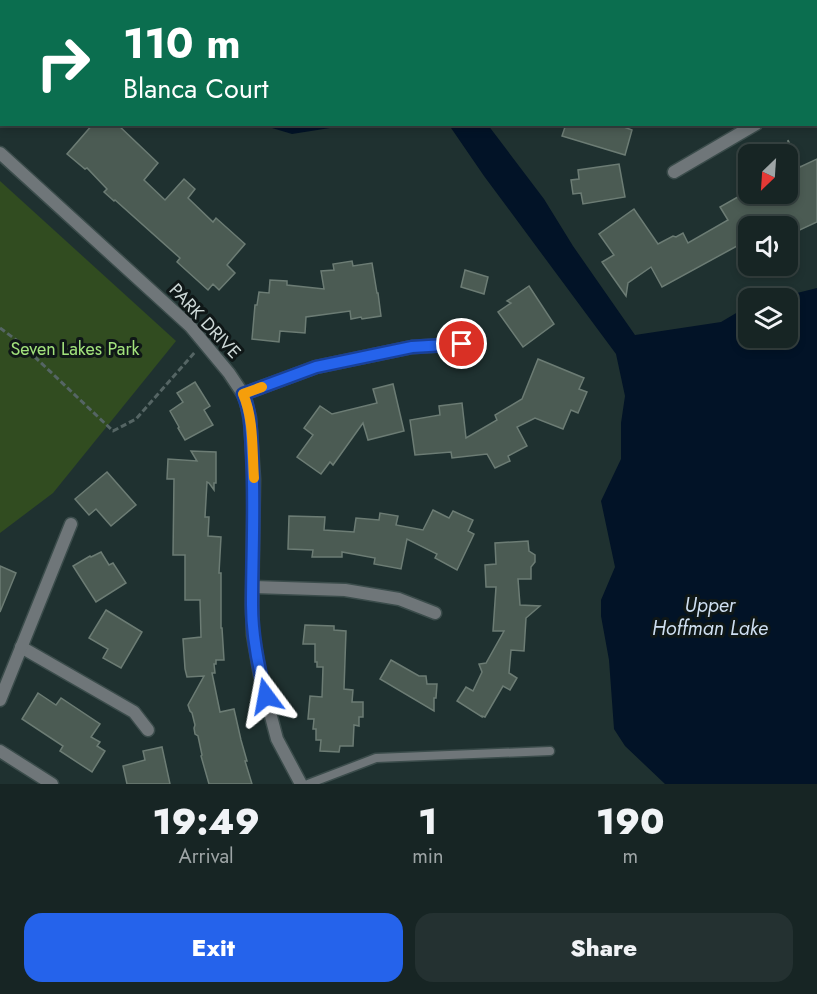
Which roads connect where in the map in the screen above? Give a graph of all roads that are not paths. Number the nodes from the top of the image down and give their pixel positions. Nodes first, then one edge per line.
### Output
1 (753, 126) edge
2 (0, 153) edge
3 (674, 172) dead end
4 (462, 344) dead end
5 (243, 394) junction
6 (71, 524) dead end
7 (253, 587) junction
8 (435, 613) dead end
9 (21, 647) junction
10 (0, 700) edge
11 (148, 730) dead end
12 (0, 751) edge
13 (550, 751) dead end
14 (52, 784) edge
15 (301, 784) edge
16 (308, 784) edge

1 - 3 street
2 - 5 street, PARK DRIVE
4 - 5 street
5 - 7 street, PARK DRIVE
6 - 9 street
7 - 8 street
7 - 15 street, PARK DRIVE
9 - 10 street
9 - 11 street
12 - 14 street
13 - 16 lane

